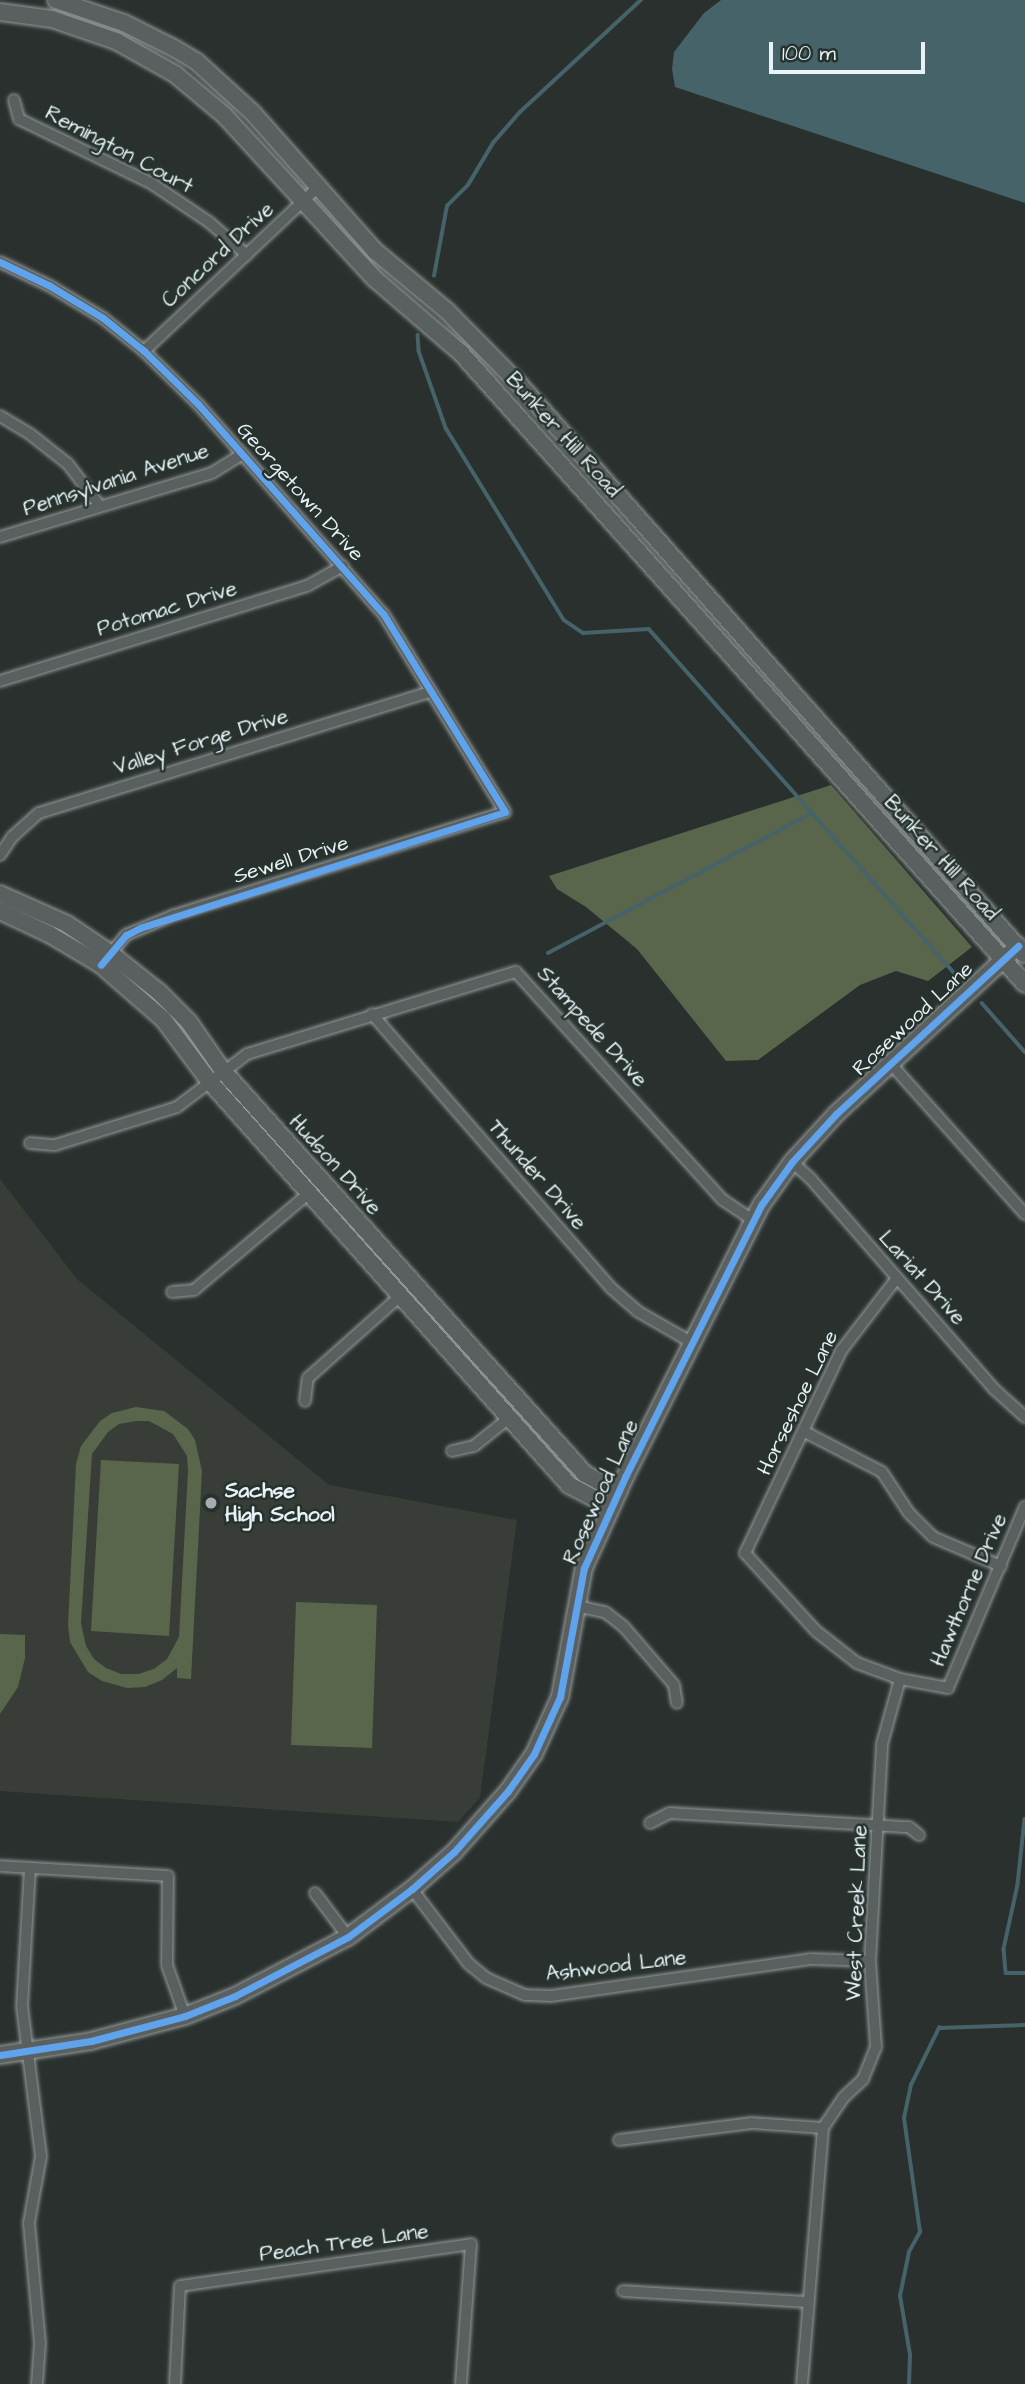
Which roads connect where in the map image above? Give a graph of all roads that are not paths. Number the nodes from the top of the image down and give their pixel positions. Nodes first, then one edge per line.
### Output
1 (55, 0) edge
2 (0, 12) edge
3 (13, 100) dead end
4 (318, 187) junction
5 (302, 201) junction
6 (247, 255) junction
7 (0, 262) edge
8 (144, 351) junction
9 (0, 416) edge
10 (242, 454) junction
11 (100, 506) junction
12 (0, 537) edge
13 (343, 566) junction
14 (0, 681) edge
15 (431, 692) junction
16 (505, 812) joint
17 (0, 855) edge
18 (0, 894) edge
19 (0, 911) edge
20 (1021, 950) edge
21 (106, 959) junction
22 (1003, 959) junction
23 (1025, 984) edge
24 (372, 1014) junction
25 (890, 1063) junction
26 (223, 1071) junction
27 (210, 1082) junction
28 (30, 1143) dead end
29 (792, 1162) junction
30 (309, 1193) junction
31 (1025, 1214) edge
32 (753, 1220) junction
33 (897, 1278) junction
34 (172, 1292) dead end
35 (400, 1296) junction
36 (691, 1342) junction
37 (304, 1401) dead end
38 (1025, 1417) edge
39 (509, 1418) junction
40 (805, 1432) junction
41 (452, 1451) dead end
42 (614, 1499) junction
43 (1025, 1507) edge
44 (1001, 1566) junction
45 (576, 1605) junction
46 (900, 1679) junction
47 (677, 1703) dead end
48 (650, 1823) dead end
49 (879, 1824) junction
50 (919, 1835) dead end
51 (0, 1866) edge
52 (30, 1868) junction
53 (412, 1889) junction
54 (314, 1893) dead end
55 (348, 1937) junction
56 (870, 1961) junction
57 (185, 2015) junction
58 (28, 2051) junction
59 (0, 2055) edge
60 (823, 2128) junction
61 (620, 2140) dead end
62 (623, 2291) dead end
63 (807, 2302) junction
64 (37, 2384) edge
65 (175, 2384) edge
66 (461, 2384) edge
67 (802, 2384) edge

1 - 4 street, Bunker Hill Road
2 - 5 street, Bunker Hill Road
3 - 6 street, Remington Court
4 - 5 street, Concord Drive
4 - 20 street, Bunker Hill Road
5 - 6 street, Concord Drive
5 - 22 street, Bunker Hill Road
6 - 8 street, Concord Drive
7 - 8 street, Georgetown Drive
8 - 10 street, Georgetown Drive
9 - 11 street
10 - 11 street, Pennsylvania Avenue
10 - 13 street, Georgetown Drive
11 - 12 street, Pennsylvania Avenue
13 - 14 street, Potomac Drive
13 - 15 street, Georgetown Drive
15 - 16 street, Georgetown Drive
15 - 17 street, Valley Forge Drive
16 - 21 street, Sewell Drive
18 - 21 street, Hudson Drive
19 - 21 street, Hudson Drive
20 - 22 street, Rosewood Lane
21 - 26 street, Hudson Drive
21 - 27 street, Hudson Drive
22 - 23 street, Bunker Hill Road
22 - 25 street, Rosewood Lane
24 - 26 street, Stampede Drive
24 - 32 street, Stampede Drive
24 - 36 street, Thunder Drive
25 - 29 street, Rosewood Lane
25 - 31 street
26 - 27 street, Stampede Drive
26 - 42 street, Hudson Drive
27 - 28 street, Stampede Drive
27 - 30 street, Hudson Drive
29 - 32 street, Rosewood Lane
29 - 33 street, Lariat Drive
30 - 34 street
30 - 35 street, Hudson Drive
32 - 36 street, Rosewood Lane
33 - 38 street, Lariat Drive
33 - 40 street, Horseshoe Lane
35 - 37 street
35 - 39 street, Hudson Drive
36 - 42 street, Rosewood Lane
39 - 41 street
39 - 42 street, Hudson Drive
40 - 44 street
40 - 46 street, Horseshoe Lane
42 - 45 street, Rosewood Lane
43 - 44 street, Hawthorne Drive
44 - 46 street, Hawthorne Drive
45 - 47 street
45 - 53 street, Rosewood Lane
46 - 49 street, West Creek Lane
48 - 49 street
49 - 50 street
49 - 56 street, West Creek Lane
51 - 52 street
52 - 57 street
52 - 58 street
53 - 55 street, Rosewood Lane
53 - 56 street, Ashwood Lane
54 - 55 street
55 - 57 street, Rosewood Lane
56 - 60 street, West Creek Lane
57 - 58 street, Rosewood Lane
58 - 59 street, Rosewood Lane
58 - 64 street
60 - 61 street
60 - 63 street, West Creek Lane
62 - 63 street
63 - 67 street, West Creek Lane
65 - 66 street, Peach Tree Lane

